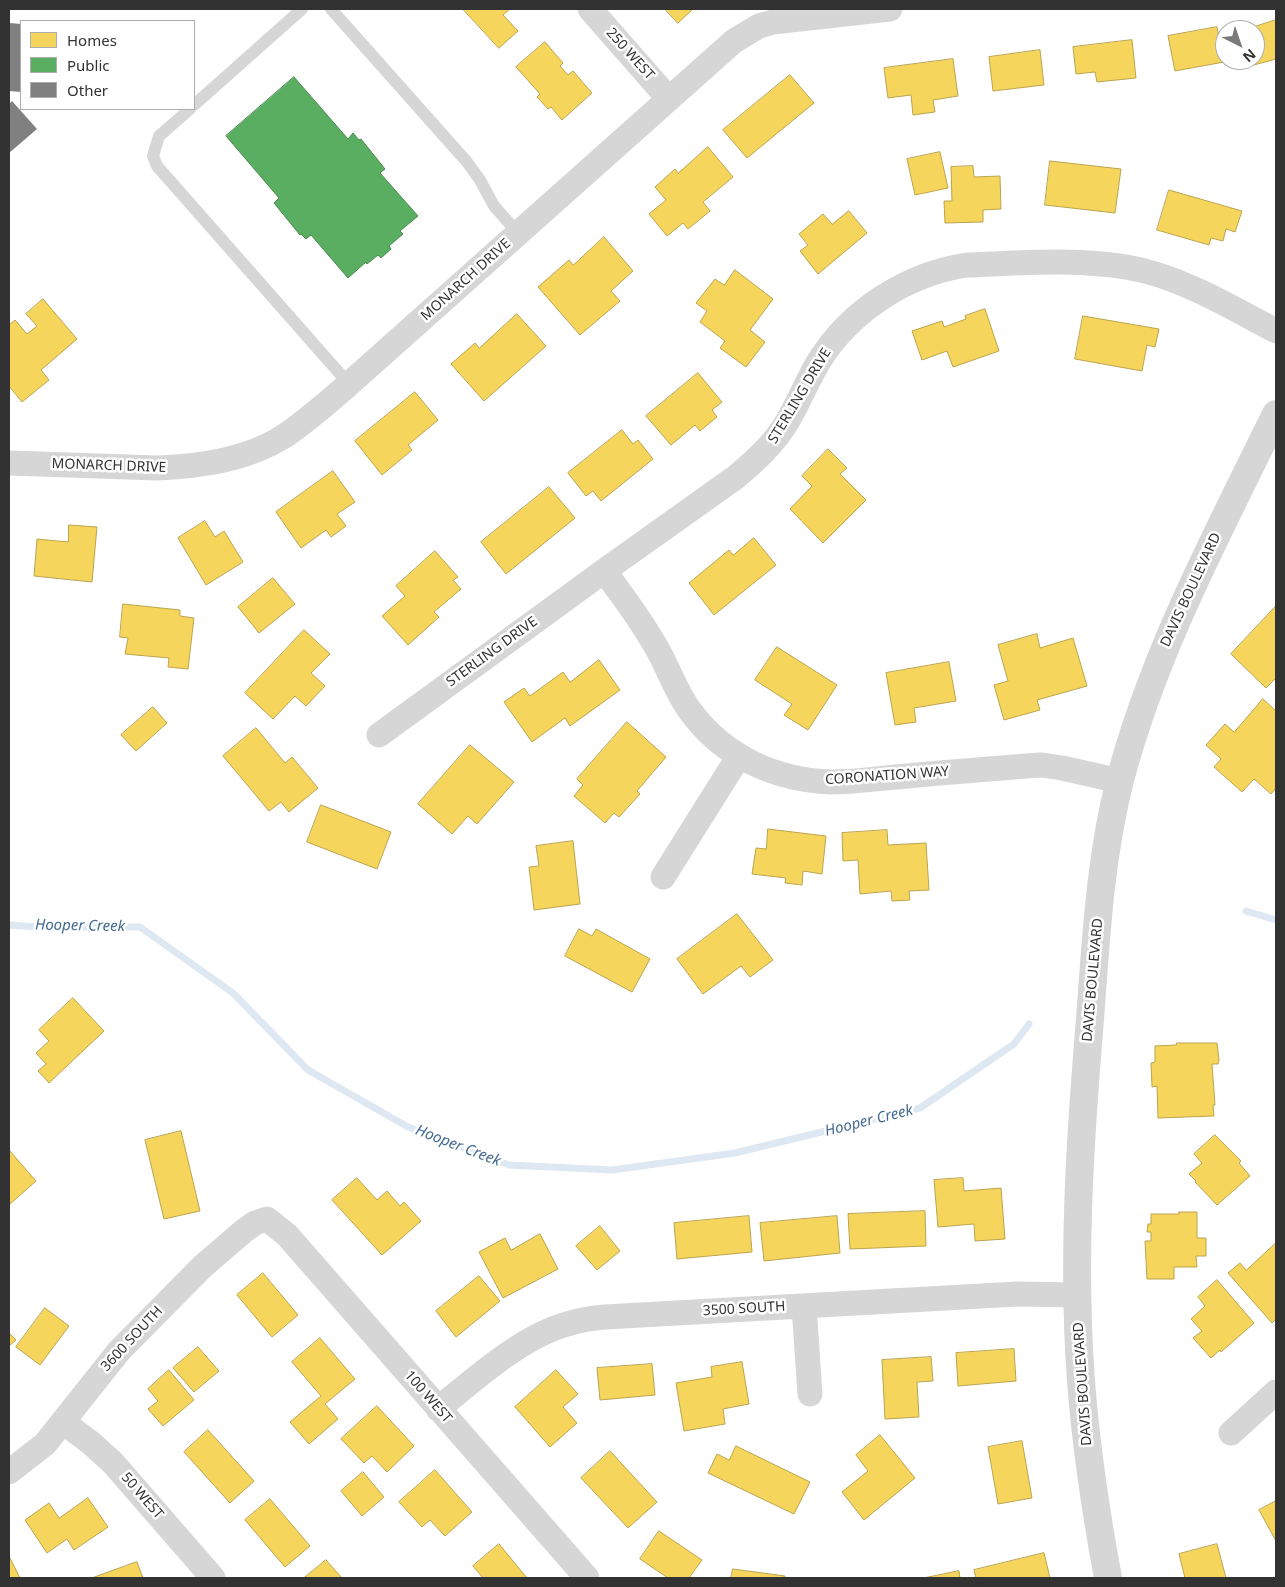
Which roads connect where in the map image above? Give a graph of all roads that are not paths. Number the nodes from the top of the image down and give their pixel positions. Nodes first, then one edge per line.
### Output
1 (302, 9) edge
2 (331, 9) edge
3 (590, 9) edge
4 (890, 9) edge
5 (669, 99) junction
6 (195, 104) edge
7 (189, 110) edge
8 (518, 233) junction
9 (1276, 331) edge
10 (349, 384) junction
11 (1276, 414) edge
12 (9, 463) edge
13 (604, 570) junction
14 (379, 735) dead end
15 (739, 756) junction
16 (1120, 782) junction
17 (662, 877) dead end
18 (267, 1219) joint
19 (1078, 1295) junction
20 (804, 1306) junction
21 (1276, 1392) edge
22 (810, 1394) dead end
23 (438, 1409) junction
24 (64, 1422) junction
25 (1231, 1433) dead end
26 (9, 1472) edge
27 (213, 1578) edge
28 (587, 1578) edge
29 (1108, 1578) edge

1 - 6 lane
2 - 8 lane
3 - 5 street, 250 WEST
4 - 5 street, MONARCH DRIVE
5 - 8 street, MONARCH DRIVE
7 - 10 lane
8 - 10 street, MONARCH DRIVE
9 - 13 street, STERLING DRIVE
10 - 12 street, MONARCH DRIVE
11 - 16 street, DAVIS BOULEVARD
13 - 14 street, STERLING DRIVE
13 - 15 street, CORONATION WAY
15 - 16 street, CORONATION WAY
15 - 17 street
16 - 19 street, DAVIS BOULEVARD
18 - 23 street, 100 WEST
18 - 24 street, 3600 SOUTH
19 - 20 street, 3500 SOUTH
19 - 29 street, DAVIS BOULEVARD
20 - 22 street
20 - 23 street, 3500 SOUTH
21 - 25 street
23 - 28 street, 100 WEST
24 - 26 street, 3600 SOUTH
24 - 27 street, 50 WEST

